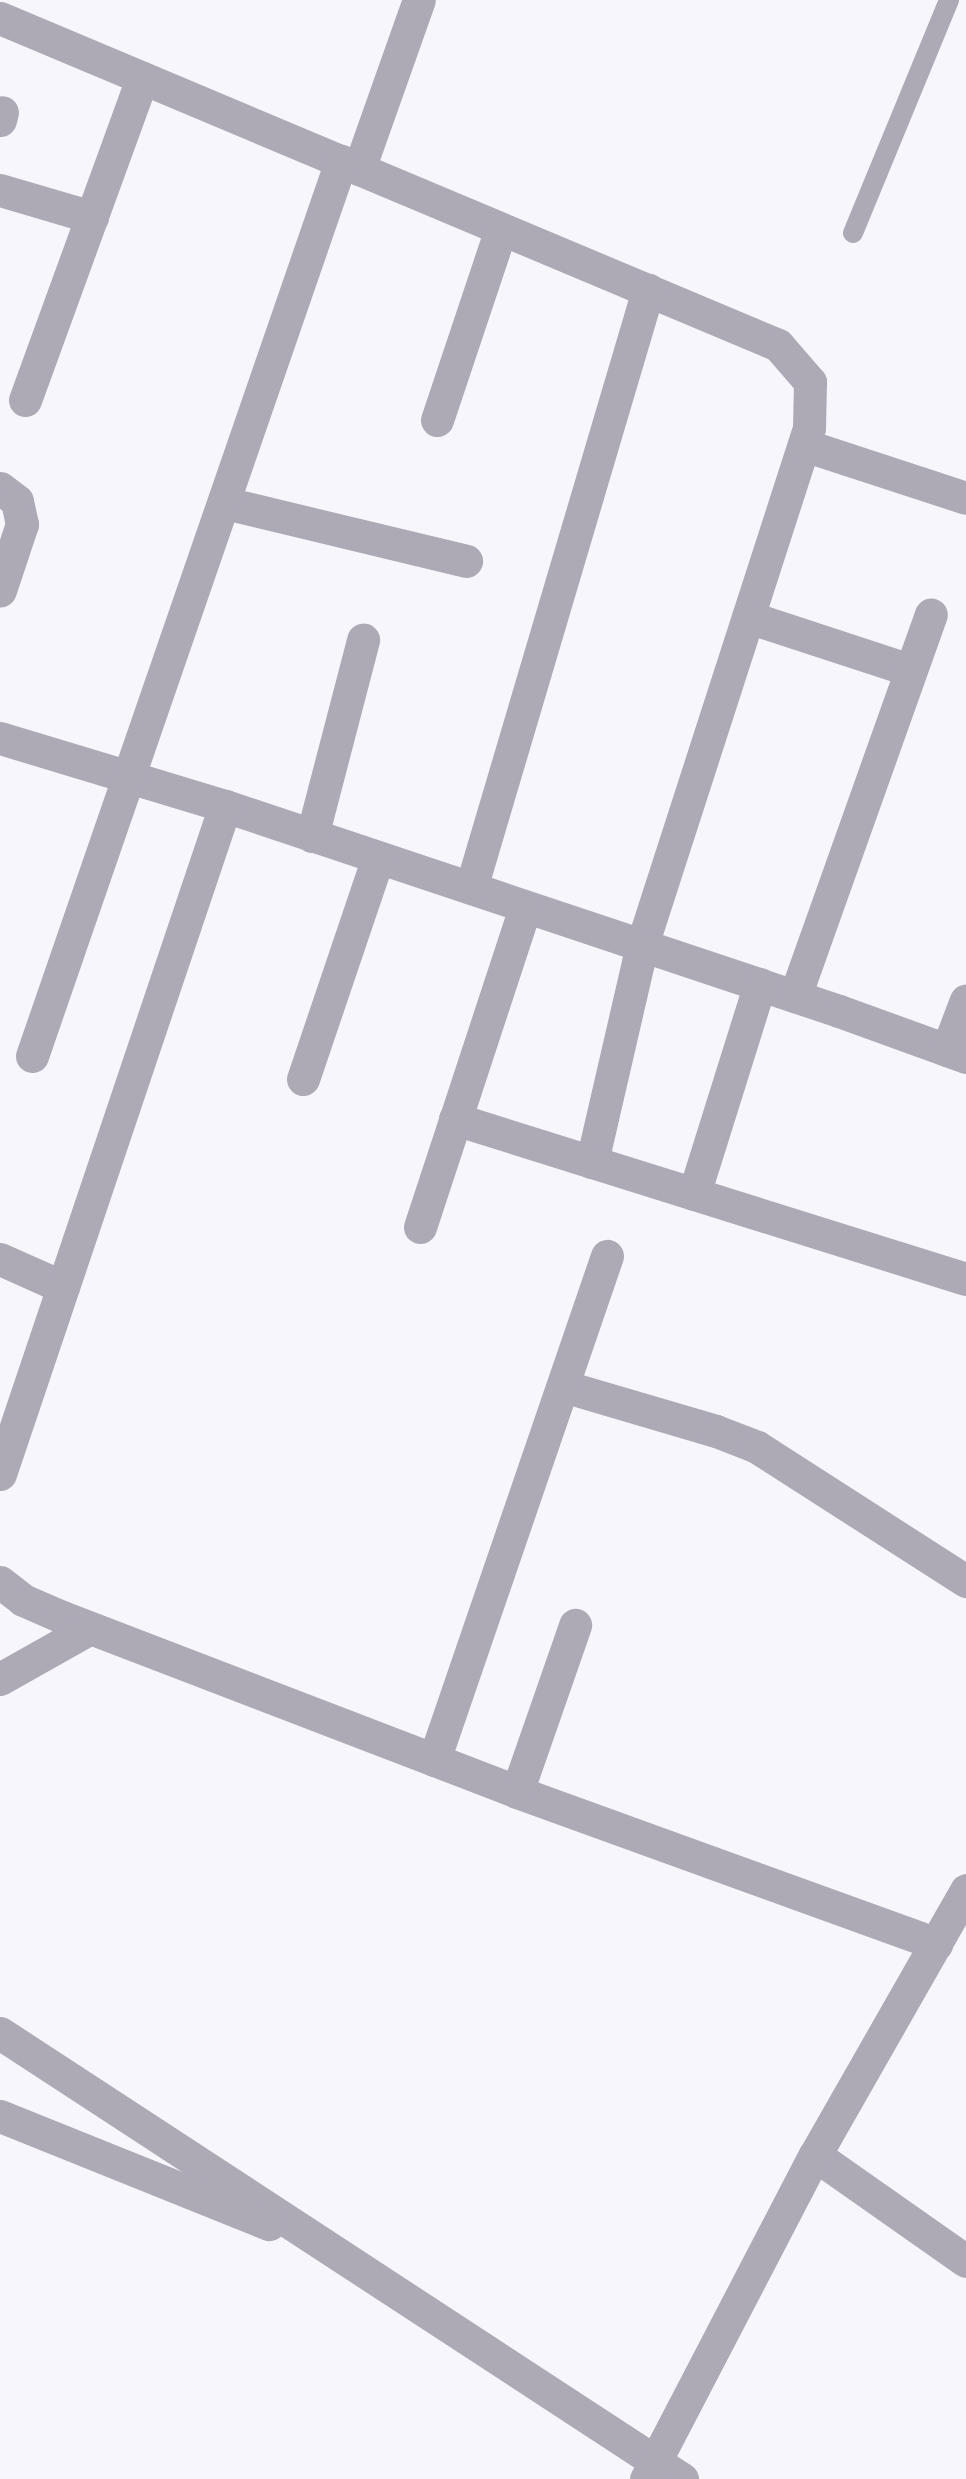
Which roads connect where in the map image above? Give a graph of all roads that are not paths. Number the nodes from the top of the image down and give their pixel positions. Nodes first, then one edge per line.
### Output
1 (419, 0) edge
2 (949, 0) edge
3 (0, 18) edge
4 (142, 78) junction
5 (350, 165) junction
6 (0, 190) edge
7 (92, 217) junction
8 (501, 229) junction
9 (853, 233) dead end
10 (648, 290) junction
11 (25, 400) dead end
12 (437, 420) dead end
13 (804, 445) junction
14 (0, 488) edge
15 (966, 498) edge
16 (225, 503) junction
17 (466, 561) dead end
18 (0, 590) edge
19 (931, 614) dead end
20 (748, 617) junction
21 (363, 640) dead end
22 (910, 670) junction
23 (0, 738) edge
24 (130, 778) junction
25 (225, 806) junction
26 (312, 836) junction
27 (378, 857) junction
28 (471, 888) junction
29 (525, 907) junction
30 (642, 945) junction
31 (760, 984) junction
32 (795, 996) junction
33 (966, 1000) edge
34 (957, 1054) edge
35 (32, 1056) dead end
36 (303, 1079) dead end
37 (456, 1119) junction
38 (592, 1162) junction
39 (694, 1194) junction
40 (420, 1227) dead end
41 (607, 1256) dead end
42 (0, 1259) edge
43 (966, 1279) edge
44 (63, 1287) junction
45 (562, 1386) junction
46 (5, 1439) edge
47 (0, 1474) edge
48 (966, 1581) edge
49 (0, 1582) edge
50 (575, 1625) dead end
51 (90, 1628) junction
52 (0, 1679) edge
53 (434, 1760) junction
54 (517, 1791) junction
55 (966, 1890) edge
56 (936, 1944) junction
57 (0, 2033) edge
58 (0, 2116) edge
59 (816, 2155) junction
60 (337, 2251) junction
61 (966, 2261) edge
62 (662, 2473) edge

1 - 5 street
2 - 9 lane
3 - 4 street
4 - 5 street
4 - 7 street
5 - 8 street
5 - 16 street
6 - 7 street
7 - 11 street
8 - 10 street
8 - 12 street
10 - 13 street
10 - 28 street
13 - 15 street
13 - 20 street
14 - 18 street
16 - 17 street
16 - 24 street
19 - 22 street
20 - 22 street
20 - 30 street
21 - 26 street
22 - 32 street
23 - 24 street
24 - 25 street
24 - 35 street
25 - 26 street
25 - 44 street
26 - 27 street
27 - 28 street
27 - 36 street
28 - 29 street
29 - 30 street
29 - 37 street
30 - 31 street
30 - 38 street
31 - 32 street
31 - 39 street
32 - 34 street
33 - 34 street
37 - 38 street
37 - 40 street
38 - 39 street
39 - 43 street
41 - 45 street
42 - 44 street
44 - 46 street
45 - 48 street
45 - 53 street
46 - 47 street
49 - 51 street
50 - 54 street
51 - 52 street
51 - 53 street
53 - 54 street
54 - 56 street
55 - 56 street
56 - 59 street
57 - 60 street
58 - 60 street
59 - 61 street
59 - 62 street
60 - 62 street

